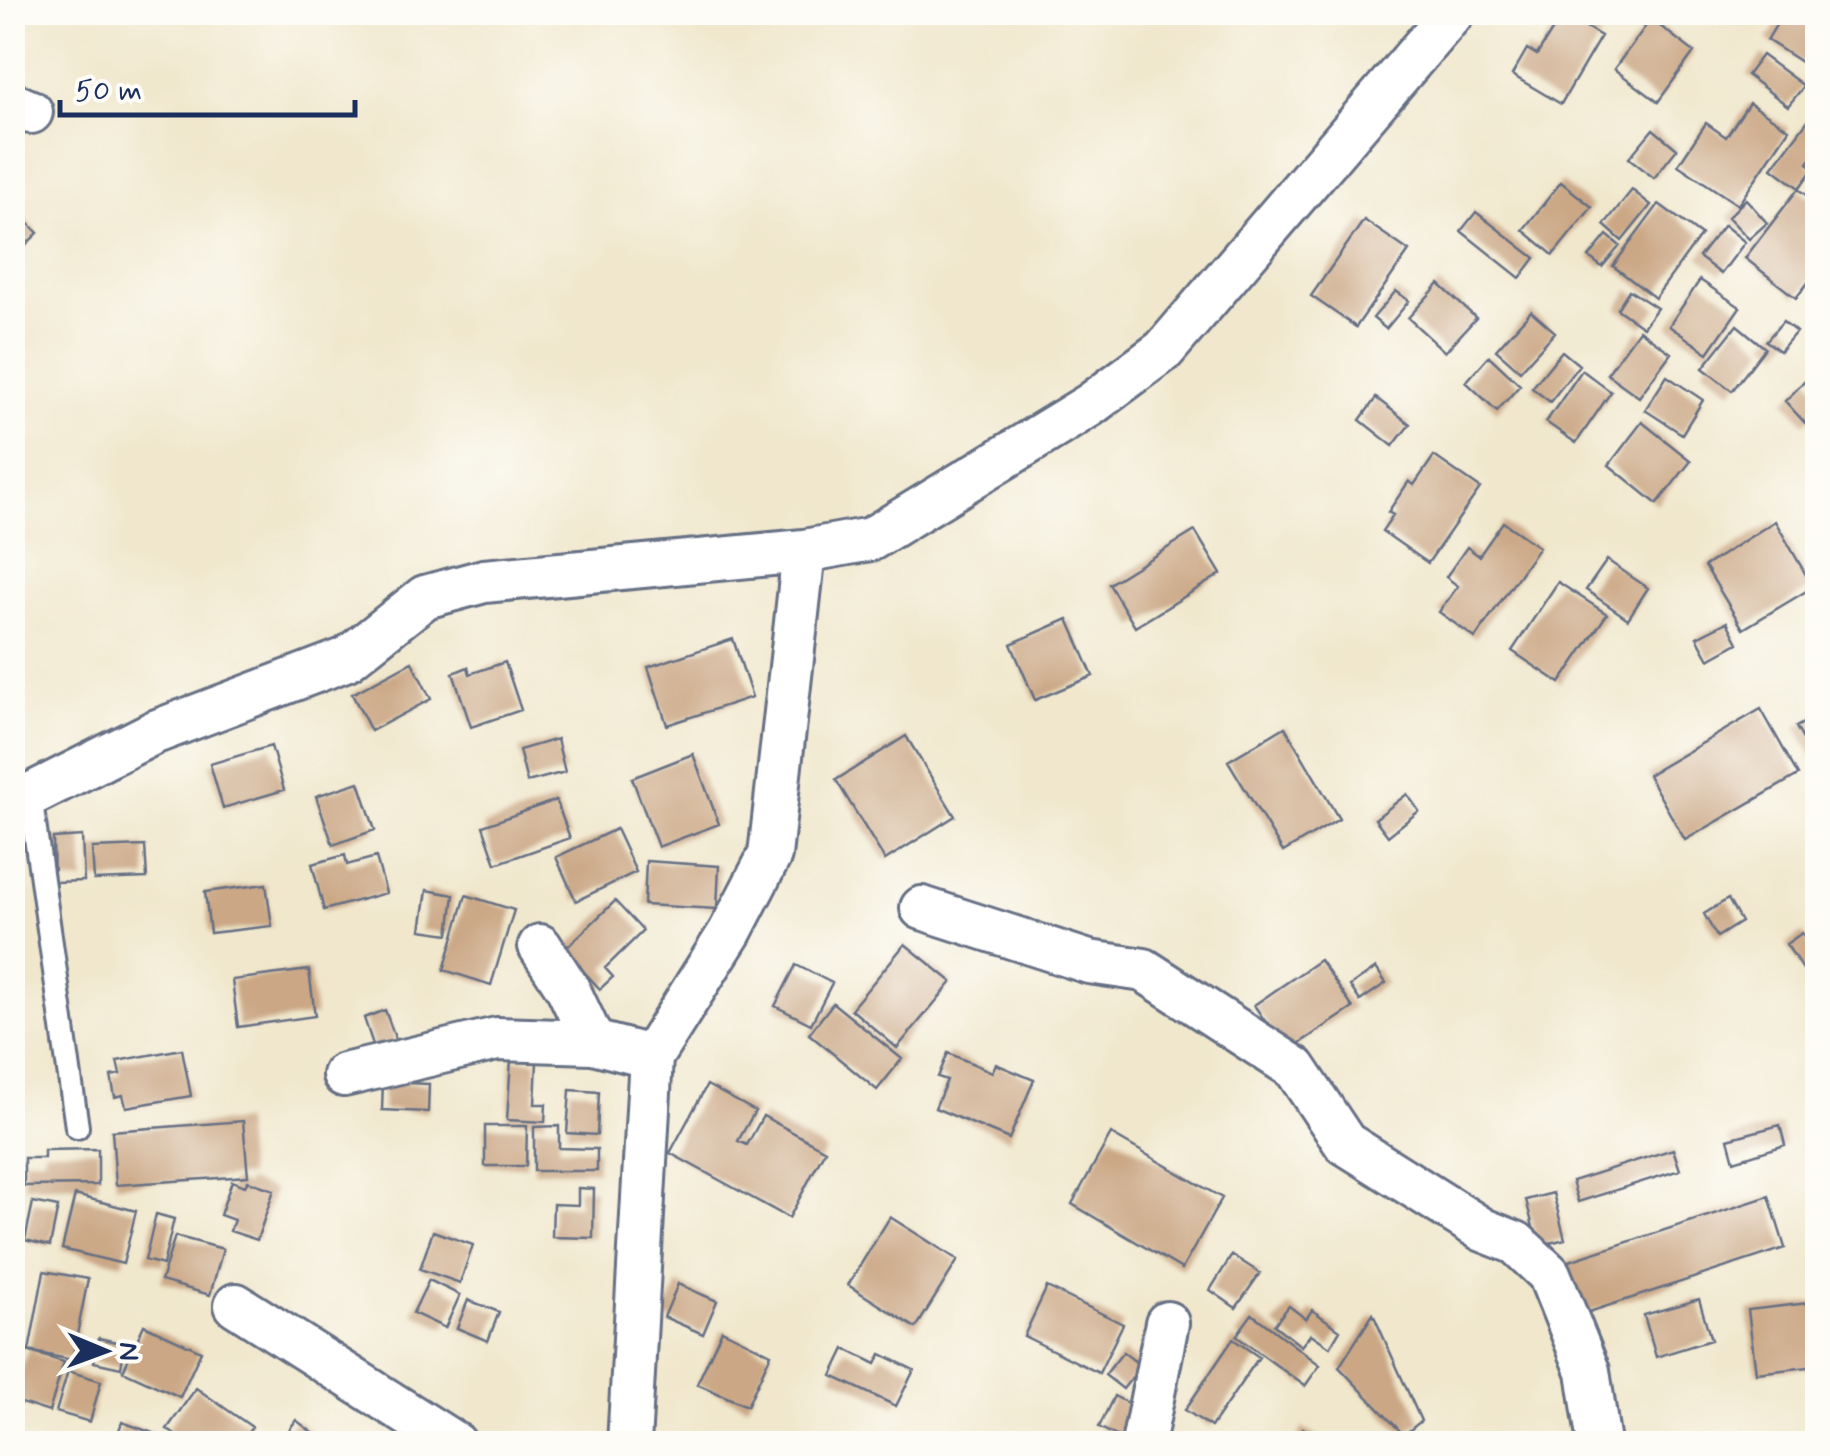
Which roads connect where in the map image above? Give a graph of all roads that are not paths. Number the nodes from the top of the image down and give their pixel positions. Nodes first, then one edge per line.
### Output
1 (1453, 12) edge
2 (804, 551) junction
3 (21, 795) edge
4 (922, 908) dead end
5 (540, 946) dead end
6 (594, 1042) junction
7 (652, 1057) junction
8 (344, 1075) dead end
9 (77, 1127) dead end
10 (236, 1305) dead end
11 (1167, 1323) dead end
12 (455, 1444) edge
13 (629, 1444) edge
14 (1143, 1444) edge
15 (1598, 1444) edge

1 - 2 street
2 - 3 street
2 - 7 street
3 - 9 lane
4 - 15 street
5 - 6 street
6 - 7 street
6 - 8 street
7 - 13 street
10 - 12 street
11 - 14 street

